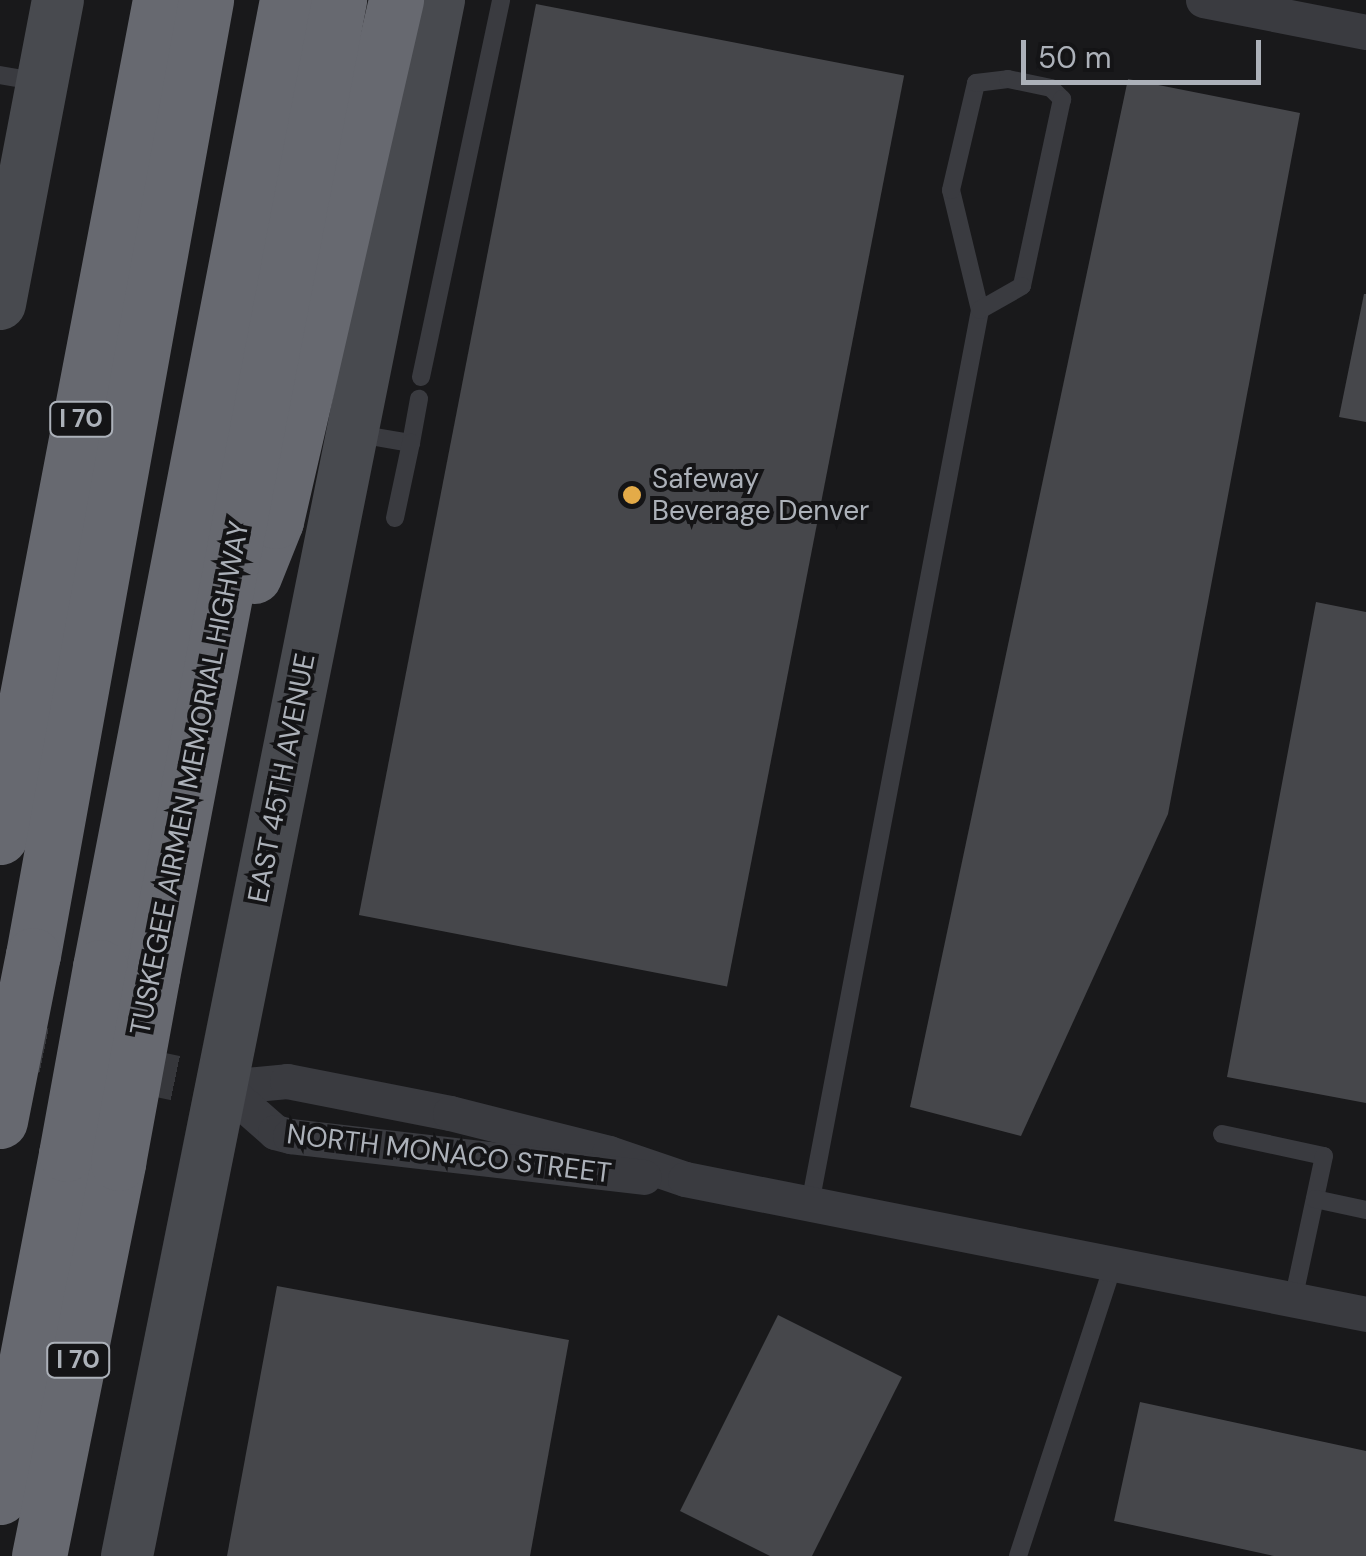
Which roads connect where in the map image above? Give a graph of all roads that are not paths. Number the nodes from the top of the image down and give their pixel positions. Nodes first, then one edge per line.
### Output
1 (58, 0) edge
2 (160, 0) edge
3 (206, 0) edge
4 (287, 0) edge
5 (339, 0) edge
6 (396, 0) edge
7 (439, 0) edge
8 (500, 0) edge
9 (1203, 0) edge
10 (1366, 32) edge
11 (21, 79) edge
12 (0, 304) edge
13 (980, 310) junction
14 (421, 377) dead end
15 (419, 399) dead end
16 (348, 432) junction
17 (410, 442) junction
18 (395, 518) dead end
19 (200, 714) junction
20 (0, 837) edge
21 (126, 972) junction
22 (224, 1087) junction
23 (0, 1121) edge
24 (1222, 1134) dead end
25 (92, 1158) junction
26 (685, 1179) junction
27 (1315, 1199) junction
28 (810, 1204) junction
29 (1366, 1210) edge
30 (1113, 1265) junction
31 (1293, 1300) junction
32 (1366, 1314) edge
33 (0, 1497) edge
34 (39, 1556) edge
35 (127, 1556) edge
36 (1018, 1556) edge

1 - 11 main road
2 - 20 highway, I 70
3 - 23 highway, bridge
4 - 21 highway
5 - 19 highway, TUSKEGEE AIRMEN MEMORIAL HIGHWAY / I 70
6 - 19 highway
7 - 16 main road, EAST 45TH AVENUE
8 - 14 lane
9 - 10 street
11 - 12 main road
13 - 13 lane
13 - 28 lane
15 - 17 lane
16 - 17 lane
16 - 22 main road, EAST 45TH AVENUE
17 - 18 lane
19 - 21 highway, TUSKEGEE AIRMEN MEMORIAL HIGHWAY / I 70
21 - 25 highway, TUSKEGEE AIRMEN MEMORIAL HIGHWAY / I 70, bridge
22 - 26 street, NORTH MONACO STREET
22 - 26 street, NORTH MONACO STREET
22 - 35 main road, EAST 45TH AVENUE
24 - 27 lane
25 - 33 highway
25 - 34 highway, TUSKEGEE AIRMEN MEMORIAL HIGHWAY / I 70
26 - 28 street, NORTH MONACO STREET
27 - 29 lane
27 - 31 lane
28 - 30 street, NORTH MONACO STREET
30 - 31 street, NORTH MONACO STREET
30 - 36 lane
31 - 32 street, NORTH MONACO STREET

